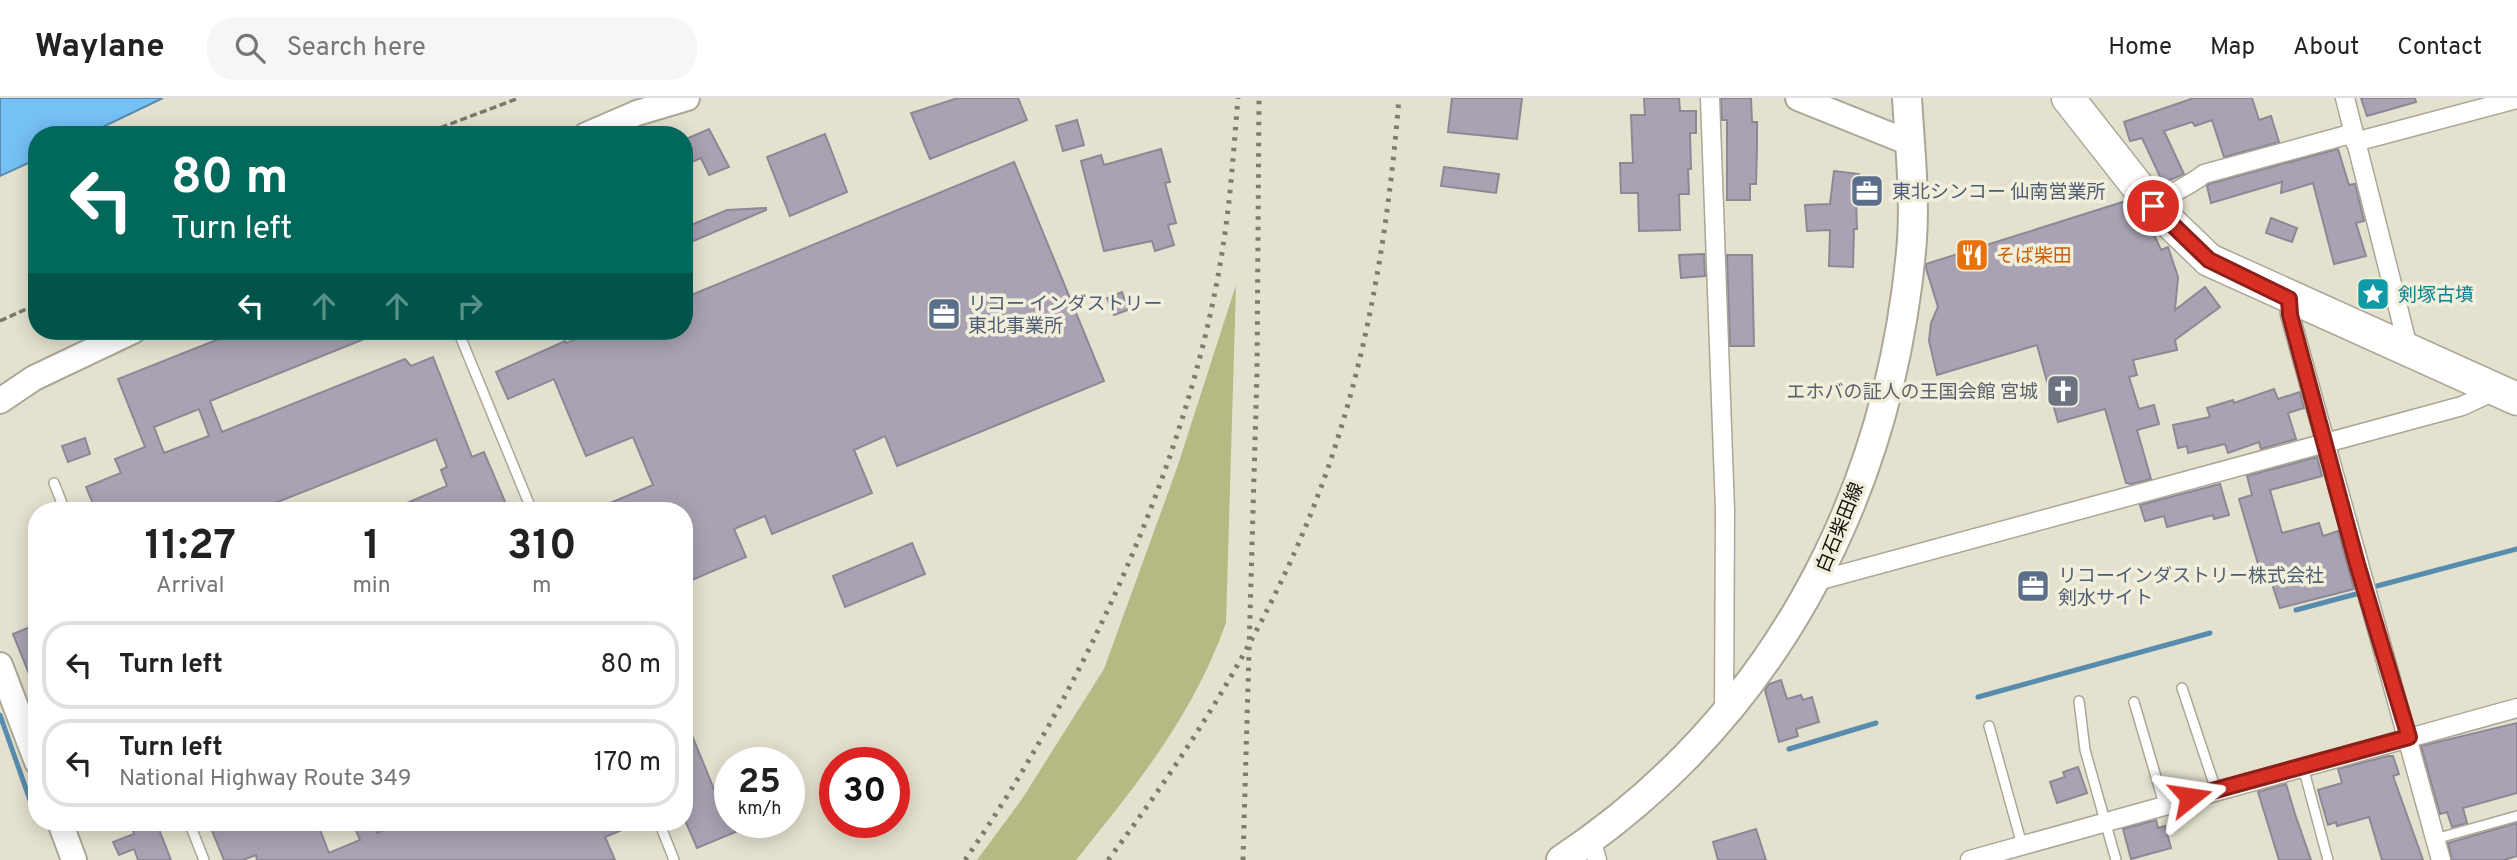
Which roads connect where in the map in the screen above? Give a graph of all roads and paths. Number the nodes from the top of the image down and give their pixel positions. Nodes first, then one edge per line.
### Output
1 (519, 98) edge
2 (687, 98) edge
3 (1710, 98) edge
4 (1798, 98) edge
5 (1906, 98) edge
6 (2068, 98) edge
7 (2345, 98) edge
8 (2517, 99) edge
9 (445, 126) edge
10 (607, 126) edge
11 (2354, 138) junction
12 (1910, 143) junction
13 (2153, 206) junction
14 (2289, 299) junction
15 (28, 308) edge
16 (0, 321) edge
17 (114, 340) edge
18 (462, 340) edge
19 (2409, 351) junction
20 (2507, 394) edge
21 (0, 401) edge
22 (2323, 441) junction
23 (54, 483) dead end
24 (61, 502) edge
25 (528, 502) edge
26 (1817, 581) junction
27 (0, 665) edge
28 (2182, 688) dead end
29 (2079, 701) dead end
30 (2134, 702) dead end
31 (2517, 708) edge
32 (1724, 716) junction
33 (1989, 726) dead end
34 (2409, 737) junction
35 (28, 738) edge
36 (2303, 768) junction
37 (2216, 790) junction
38 (2164, 804) junction
39 (2517, 816) edge
40 (2105, 820) junction
41 (63, 831) edge
42 (193, 831) edge
43 (663, 831) edge
44 (2435, 839) junction
45 (2022, 845) junction
46 (1594, 850) edge
47 (74, 860) edge
48 (204, 860) edge
49 (674, 860) edge
50 (1561, 860) edge
51 (1970, 860) edge
52 (2116, 860) edge
53 (2329, 860) edge
54 (2441, 860) edge

1 - 9 path
2 - 10 street
3 - 32 street
4 - 12 street
5 - 12 main road, 白石柴田線
6 - 13 highway
7 - 11 street
8 - 11 street
11 - 13 street
11 - 19 street
12 - 26 main road, 白石柴田線
13 - 14 highway
14 - 19 highway
14 - 22 street
15 - 16 path
17 - 21 street
18 - 25 lane
19 - 20 highway
20 - 22 street
22 - 26 street
22 - 34 street
23 - 24 lane
26 - 32 main road, 白石柴田線
27 - 35 street
28 - 37 lane
29 - 40 lane
30 - 38 lane
31 - 34 street
32 - 46 main road, 白石柴田線
33 - 45 lane
34 - 36 street
34 - 44 street
36 - 37 street
36 - 53 lane
37 - 38 street
38 - 40 street
39 - 44 lane
40 - 45 street
40 - 52 lane
41 - 47 street
42 - 48 lane
43 - 49 lane
44 - 54 street
45 - 51 street
46 - 50 main road, 白石柴田線

